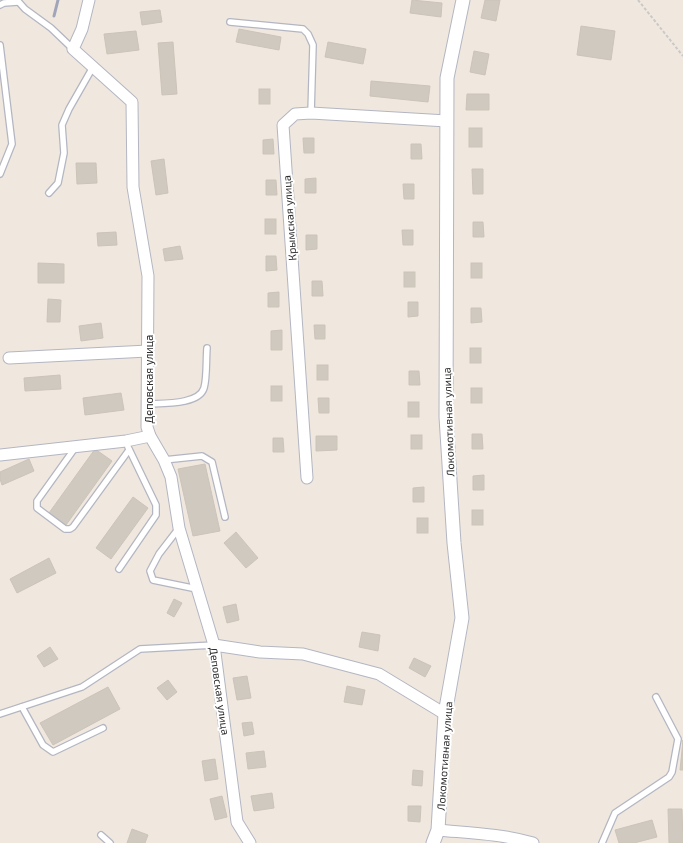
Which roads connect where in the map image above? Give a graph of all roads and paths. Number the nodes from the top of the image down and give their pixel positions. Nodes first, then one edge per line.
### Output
1 (89, 0) edge
2 (463, 0) edge
3 (638, 0) edge
4 (18, 1) edge
5 (0, 5) edge
6 (230, 22) dead end
7 (0, 45) edge
8 (73, 49) junction
9 (683, 56) edge
10 (93, 67) junction
11 (310, 113) junction
12 (447, 121) junction
13 (0, 174) edge
14 (49, 193) dead end
15 (207, 348) dead end
16 (148, 351) junction
17 (9, 358) dead end
18 (148, 404) junction
19 (150, 436) junction
20 (128, 445) junction
21 (76, 446) junction
22 (0, 455) edge
23 (164, 460) junction
24 (307, 478) dead end
25 (225, 517) dead end
26 (179, 528) junction
27 (119, 569) dead end
28 (197, 589) junction
29 (214, 645) junction
30 (656, 697) dead end
31 (22, 707) junction
32 (0, 714) edge
33 (445, 714) junction
34 (103, 728) dead end
35 (438, 830) junction
36 (101, 835) dead end
37 (110, 843) edge
38 (250, 843) edge
39 (434, 843) edge
40 (533, 843) edge
41 (602, 843) edge

1 - 8 street
2 - 12 street, Локомотивная улица
3 - 9 path
4 - 5 lane
4 - 8 lane
6 - 11 lane
7 - 13 lane
8 - 10 street, Деповская улица
10 - 14 lane
10 - 16 street, Деповская улица
11 - 12 street, Крымская улица
11 - 24 street, Крымская улица
12 - 33 street, Локомотивная улица
15 - 18 lane
16 - 17 street
16 - 18 street, Деповская улица
18 - 19 street, Деповская улица
19 - 20 street
19 - 23 street, Деповская улица
20 - 21 street
20 - 21 lane
20 - 27 lane
21 - 22 street
23 - 25 lane
23 - 26 street, Деповская улица
26 - 28 street, Деповская улица
26 - 28 lane
28 - 29 street, Деповская улица
29 - 31 lane
29 - 33 street
29 - 38 street, Деповская улица
30 - 41 lane
31 - 32 lane
31 - 34 lane
33 - 35 street, Локомотивная улица
35 - 39 street, Локомотивная улица
35 - 40 street
36 - 37 lane

